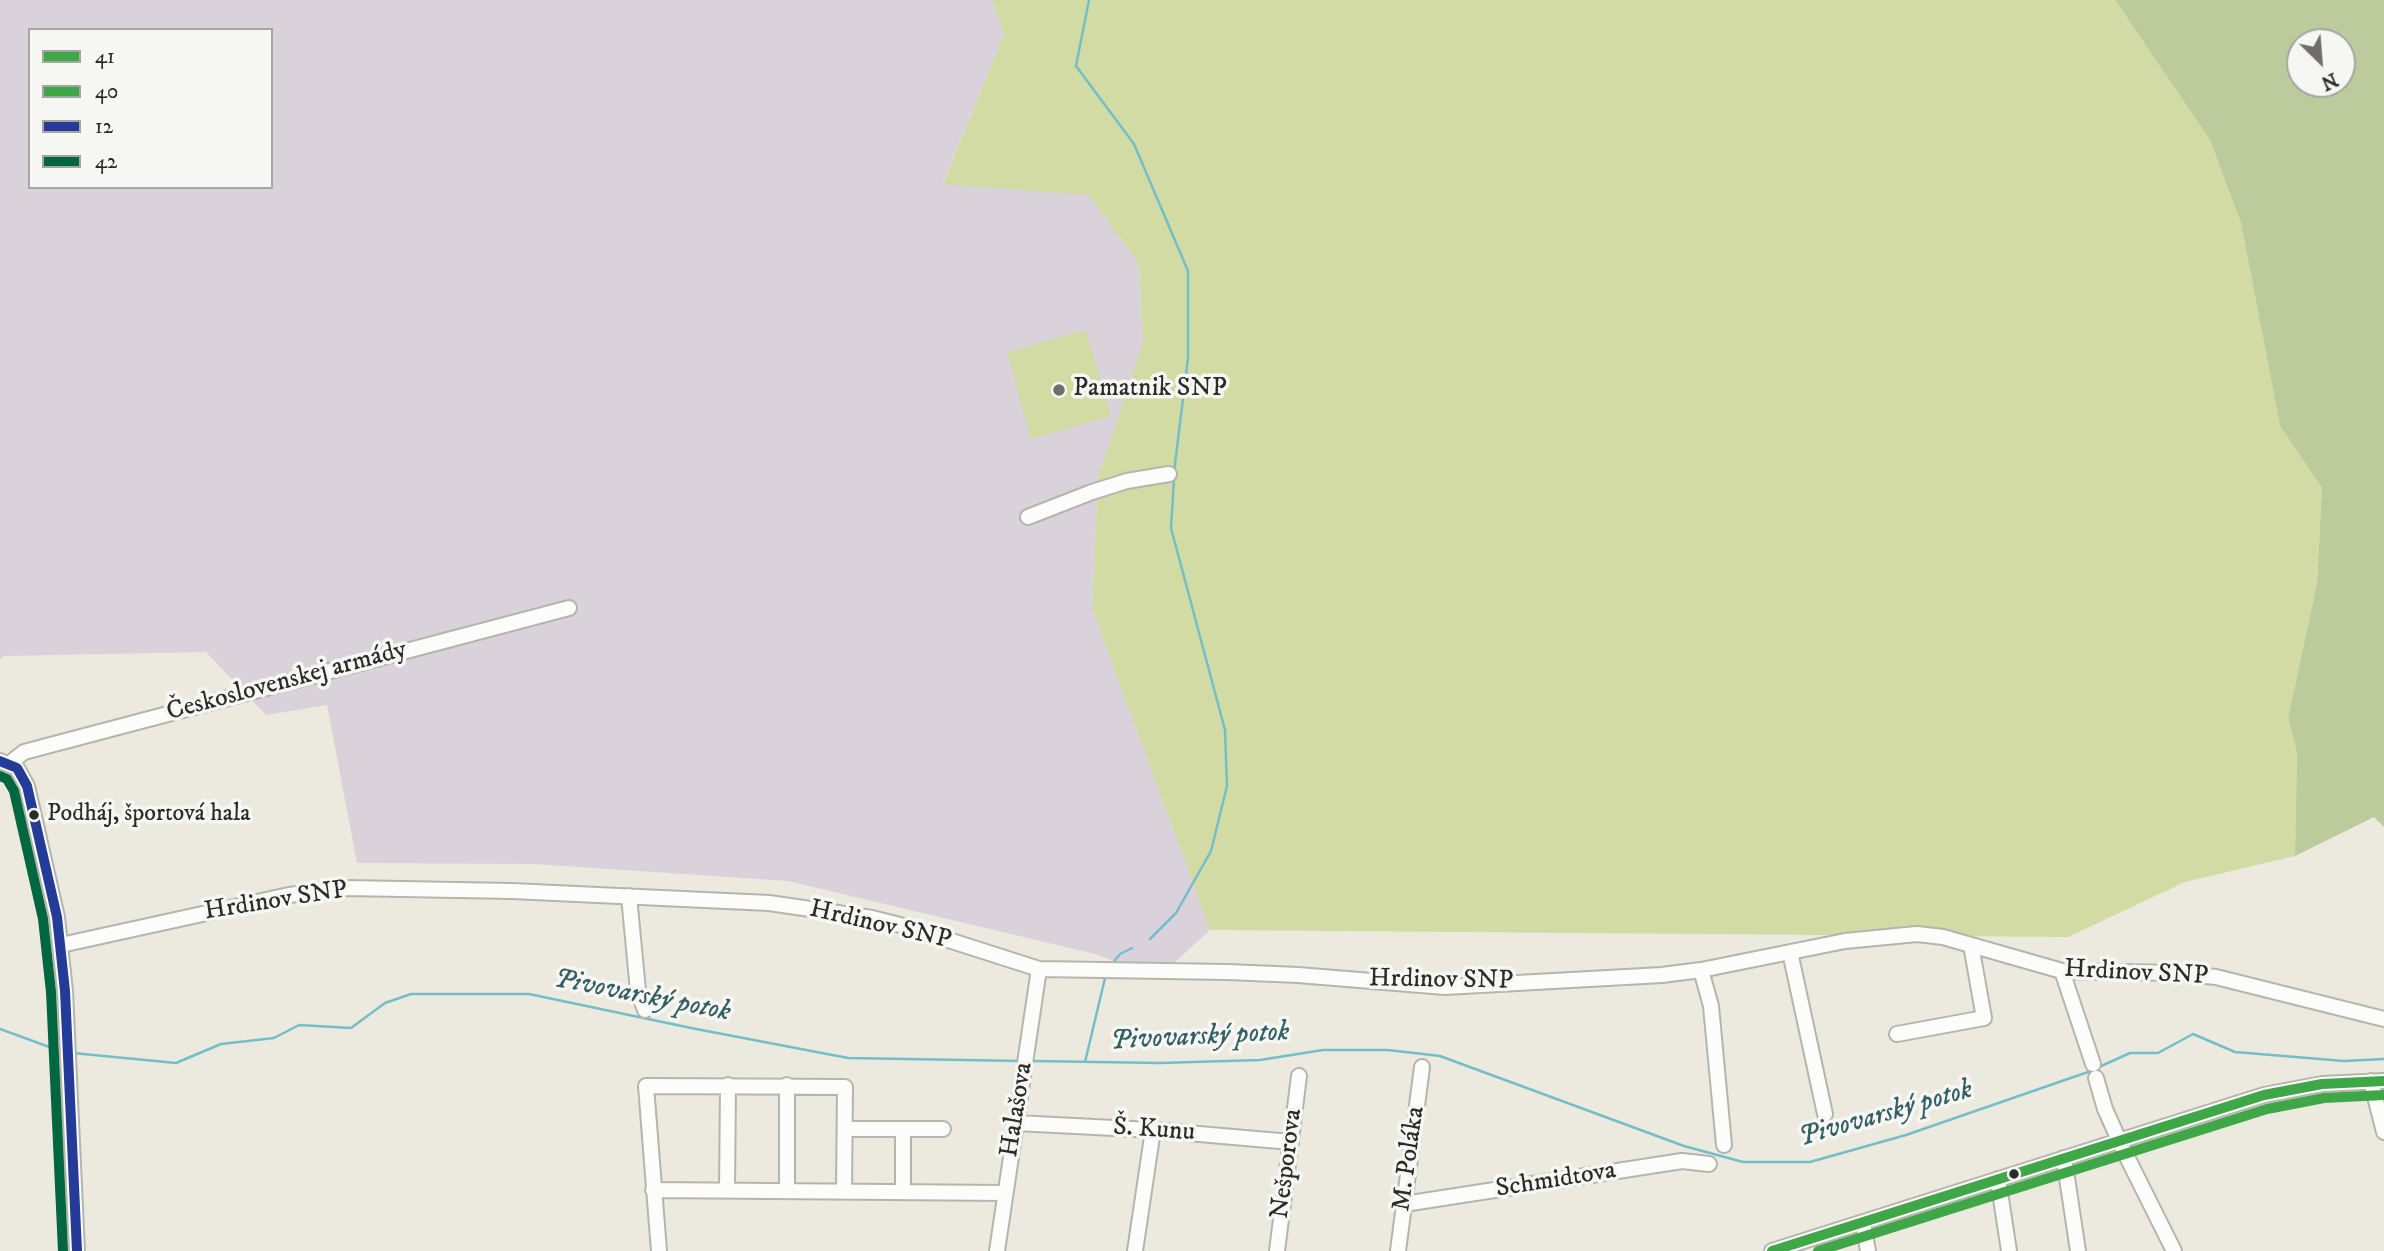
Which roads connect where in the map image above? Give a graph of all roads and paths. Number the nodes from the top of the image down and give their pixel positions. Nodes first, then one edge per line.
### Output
1 (1169, 474) dead end
2 (1028, 517) dead end
3 (569, 608) dead end
4 (5, 762) edge
5 (629, 896) junction
6 (61, 944) junction
7 (1971, 945) junction
8 (1790, 953) junction
9 (1039, 970) junction
10 (1701, 970) junction
11 (2062, 971) junction
12 (645, 1010) dead end
13 (2384, 1018) edge
14 (1897, 1034) dead end
15 (1422, 1067) dead end
16 (1299, 1076) dead end
17 (2378, 1081) edge
18 (728, 1085) junction
19 (787, 1085) junction
20 (1825, 1114) dead end
21 (1016, 1123) junction
22 (846, 1129) junction
23 (943, 1129) dead end
24 (903, 1130) junction
25 (1153, 1130) junction
26 (2384, 1132) edge
27 (2120, 1141) junction
28 (1291, 1142) junction
29 (1724, 1145) dead end
30 (2064, 1158) junction
31 (1709, 1164) dead end
32 (1998, 1179) junction
33 (653, 1190) junction
34 (727, 1190) junction
35 (786, 1191) junction
36 (844, 1191) junction
37 (903, 1192) junction
38 (1005, 1193) junction
39 (1404, 1204) junction
40 (1863, 1223) junction
41 (77, 1251) edge
42 (659, 1251) edge
43 (997, 1251) edge
44 (1135, 1251) edge
45 (1277, 1251) edge
46 (1398, 1251) edge
47 (1772, 1251) edge
48 (1868, 1251) edge
49 (2009, 1251) edge
50 (2078, 1251) edge
51 (2174, 1251) edge

1 - 2 street
3 - 4 street, Československej armády
4 - 6 street, Československej armády
5 - 6 street, Hrdinov SNP
5 - 9 street, Hrdinov SNP
5 - 12 street
6 - 41 street, Československej armády
7 - 8 street, Hrdinov SNP
7 - 11 street, Hrdinov SNP
7 - 14 street
8 - 10 street, Hrdinov SNP
8 - 20 street
9 - 10 street, Hrdinov SNP
9 - 21 street, Halašova
10 - 29 street
11 - 13 street, Hrdinov SNP
11 - 27 street
15 - 39 street, M. Poláka
16 - 28 street, Nešporova
17 - 26 street
17 - 27 street
18 - 19 street
18 - 33 street
18 - 34 street
19 - 22 street
19 - 35 street
21 - 25 street, Š. Kunu
21 - 38 street, Halašova
22 - 24 street
22 - 36 street
23 - 24 street
24 - 37 street
25 - 28 street, Š. Kunu
25 - 44 street
27 - 30 street
27 - 51 street
28 - 45 street, Nešporova
30 - 32 street
30 - 50 street
31 - 39 street, Schmidtova
32 - 40 street
32 - 49 street
33 - 34 street
33 - 42 street
34 - 35 street
35 - 36 street
36 - 37 street
37 - 38 street
38 - 43 street, Halašova
39 - 46 street, M. Poláka
40 - 47 street
40 - 48 street

